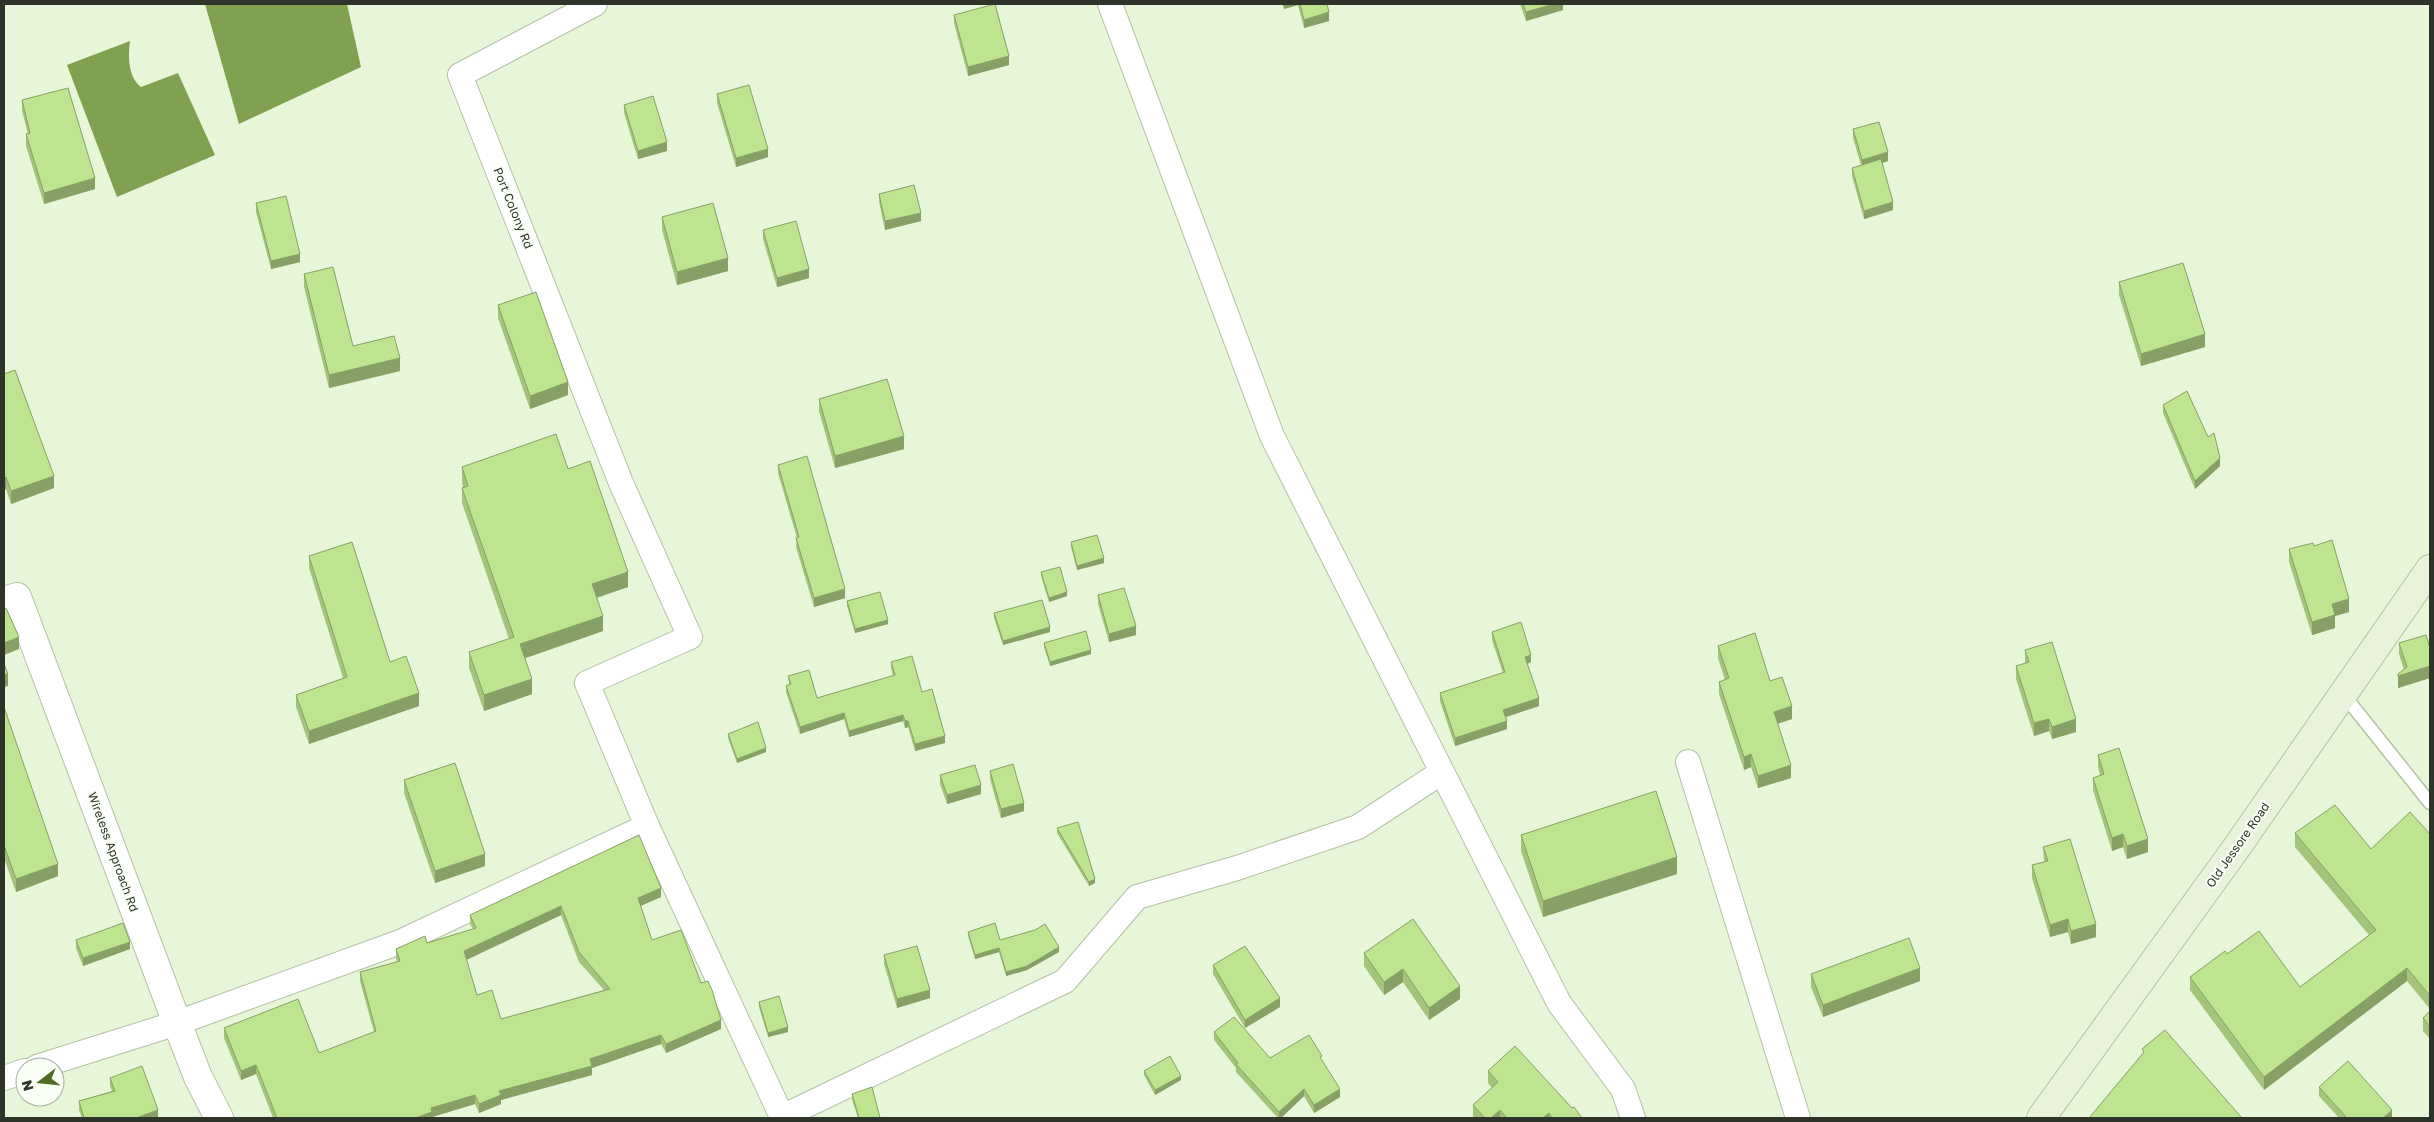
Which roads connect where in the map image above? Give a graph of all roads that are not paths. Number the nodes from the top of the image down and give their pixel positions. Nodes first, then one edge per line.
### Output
1 (595, 4) edge
2 (1110, 4) edge
3 (2430, 569) edge
4 (4, 601) edge
5 (2343, 694) junction
6 (1688, 762) dead end
7 (1442, 772) junction
8 (2430, 803) edge
9 (647, 826) junction
10 (176, 1023) junction
11 (65, 1058) edge
12 (219, 1118) edge
13 (1633, 1118) edge
14 (1798, 1118) edge
15 (2041, 1118) edge

1 - 9 street, Port Colony Rd
2 - 7 street
3 - 5 main road, Old Jessore Road
4 - 10 street, Wireless Approach Rd
5 - 8 lane
5 - 15 main road, Old Jessore Road
6 - 14 street
7 - 9 street
7 - 13 street
9 - 10 street
10 - 11 street
10 - 12 street, Wireless Approach Rd

